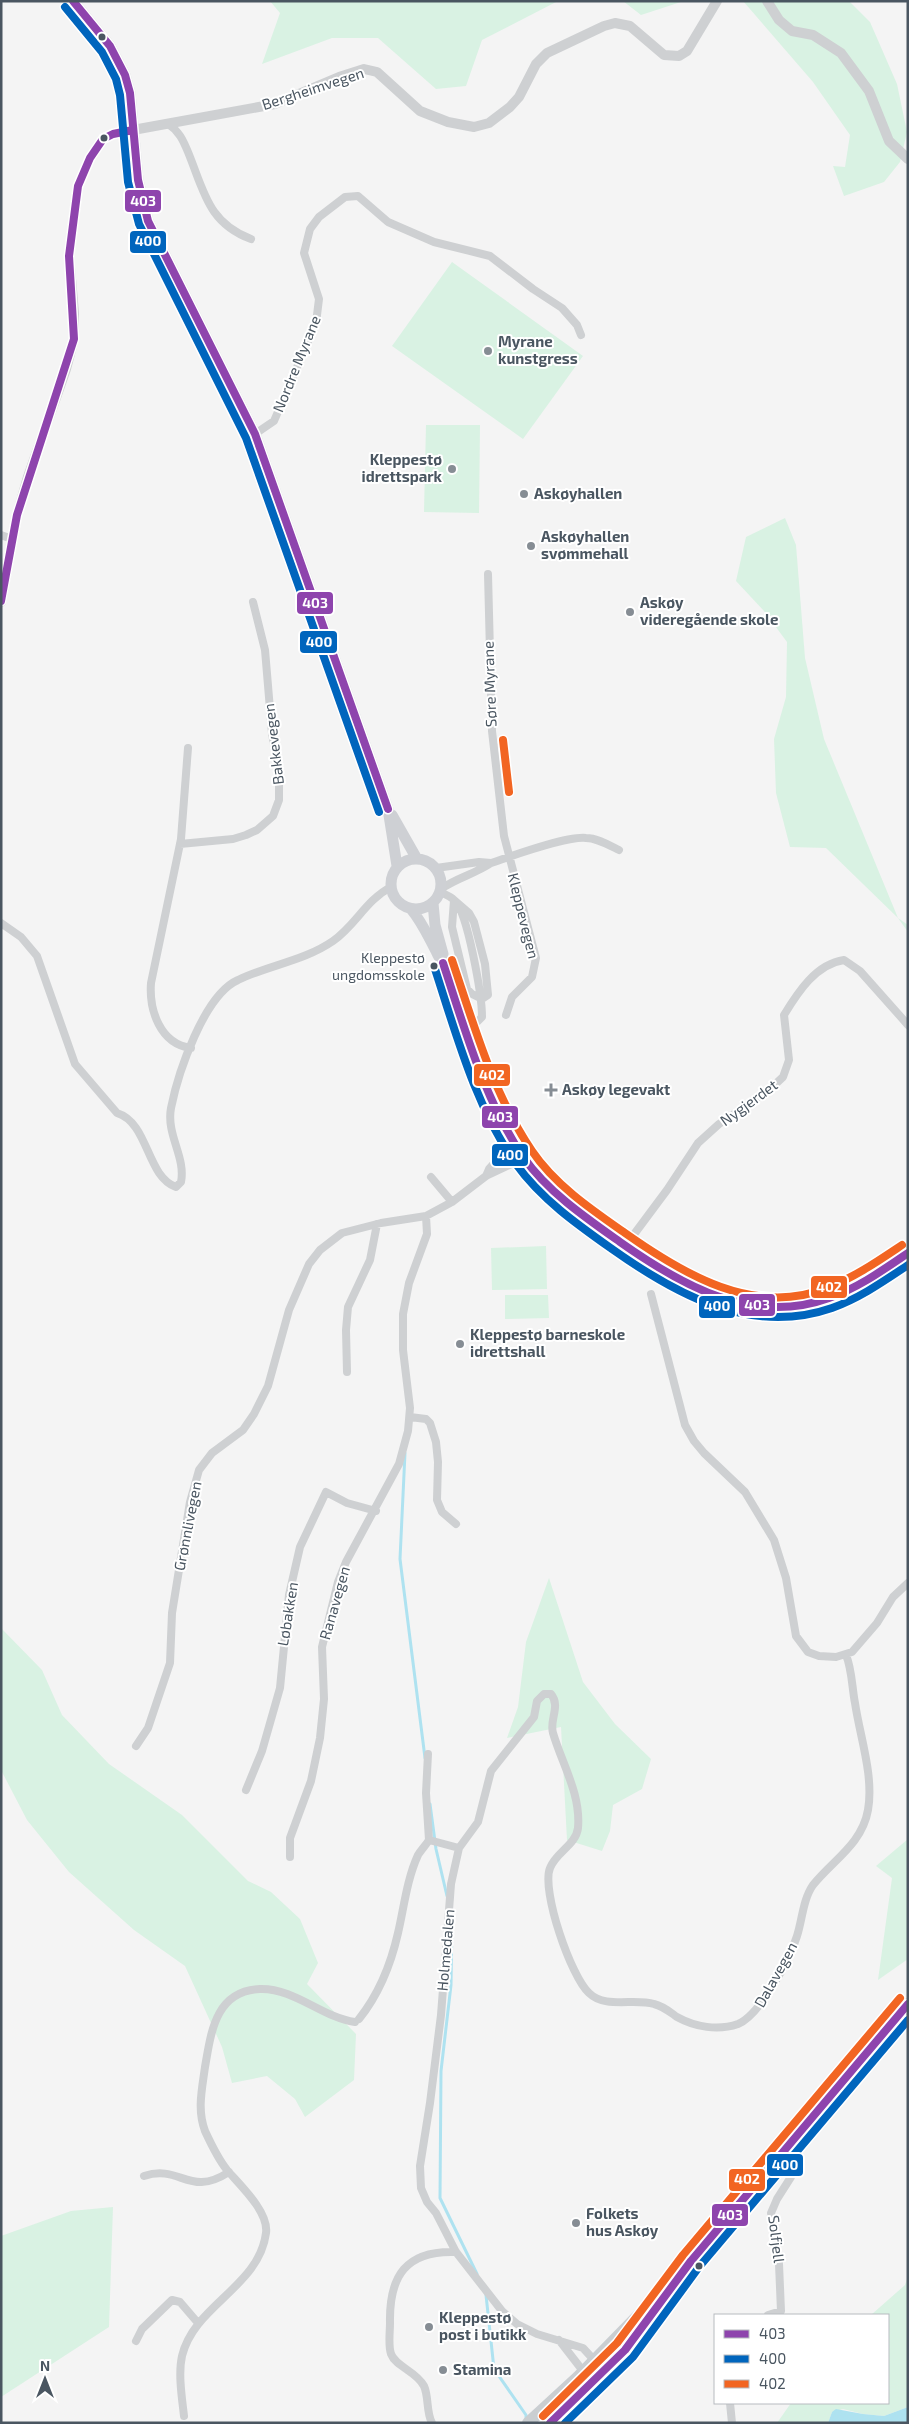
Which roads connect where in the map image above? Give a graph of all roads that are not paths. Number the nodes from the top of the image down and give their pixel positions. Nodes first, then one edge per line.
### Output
1 (72, 1) edge
2 (718, 1) edge
3 (767, 1) edge
4 (168, 124) junction
5 (133, 130) junction
6 (908, 159) edge
7 (251, 239) dead end
8 (581, 335) dead end
9 (255, 434) junction
10 (6, 537) edge
11 (488, 574) dead end
12 (1, 602) edge
13 (253, 602) dead end
14 (188, 748) dead end
15 (388, 809) junction
16 (180, 844) junction
17 (619, 850) dead end
18 (509, 857) junction
19 (417, 858) junction
20 (490, 863) junction
21 (397, 866) junction
22 (436, 868) junction
23 (391, 887) junction
24 (440, 891) junction
25 (454, 900) junction
26 (434, 903) junction
27 (411, 909) junction
28 (1, 923) edge
29 (443, 963) junction
30 (482, 999) junction
31 (506, 1015) dead end
32 (908, 1025) edge
33 (467, 1032) junction
34 (191, 1048) junction
35 (514, 1141) junction
36 (524, 1158) junction
37 (486, 1176) junction
38 (431, 1177) dead end
39 (452, 1202) junction
40 (426, 1216) junction
41 (377, 1224) junction
42 (624, 1245) junction
43 (908, 1253) edge
44 (651, 1294) dead end
45 (347, 1372) dead end
46 (410, 1418) junction
47 (376, 1511) junction
48 (456, 1524) dead end
49 (908, 1583) edge
50 (846, 1655) junction
51 (136, 1746) dead end
52 (428, 1754) dead end
53 (246, 1790) dead end
54 (574, 1793) joint
55 (429, 1840) junction
56 (459, 1848) junction
57 (290, 1857) dead end
58 (908, 2004) edge
59 (786, 2160) dead end
60 (229, 2172) junction
61 (144, 2176) dead end
62 (456, 2252) junction
63 (692, 2262) junction
64 (771, 2314) edge
65 (198, 2324) junction
66 (559, 2340) junction
67 (136, 2341) dead end
68 (594, 2360) junction
69 (583, 2371) junction
70 (599, 2375) junction
71 (730, 2404) edge
72 (184, 2416) dead end
73 (432, 2423) edge
74 (528, 2423) edge
75 (550, 2423) edge
76 (732, 2423) edge

1 - 5 main road
2 - 4 street, Bergheimvegen
3 - 6 street
4 - 5 street, Bergheimvegen
4 - 7 street
5 - 9 main road
5 - 10 street, Bergheimvegen
8 - 9 street, Nordre Myrane
9 - 15 main road
10 - 12 street, Bergheimvegen
11 - 18 street, Søre Myrane
13 - 16 street, Bakkevegen
14 - 16 street
15 - 19 main road
15 - 21 main road
16 - 34 street
17 - 18 street
18 - 20 street, Kleppevegen
18 - 31 street, Kleppevegen
19 - 21 main road
19 - 22 main road
20 - 22 street, Kleppevegen
20 - 24 street, Kleppevegen
21 - 23 main road
22 - 24 main road
23 - 27 main road
23 - 34 street
24 - 25 street
24 - 26 main road
25 - 30 street
25 - 30 street
26 - 27 main road
26 - 29 main road
27 - 29 main road
28 - 34 street
29 - 33 main road
30 - 33 street
32 - 42 street, Nygjerdet
33 - 35 main road
35 - 36 main road
35 - 37 street, Grønnlivegen
36 - 37 street, Grønnlivegen
36 - 42 main road
37 - 39 street, Grønnlivegen
38 - 39 street
39 - 40 street, Grønnlivegen
40 - 41 street, Grønnlivegen
40 - 46 street, Ranavegen
41 - 45 street
41 - 51 street, Grønnlivegen
42 - 43 main road
44 - 50 street
46 - 47 street, Ranavegen
46 - 48 street
47 - 53 street, Løbakken
47 - 57 street, Ranavegen
49 - 50 street
50 - 54 street, Dalavegen
52 - 55 street
54 - 56 street, Holmedalen
55 - 56 street
55 - 60 street
56 - 62 street, Holmedalen
58 - 63 main road
59 - 64 street, Solfjell
60 - 61 street
60 - 65 street
62 - 66 street, Holmedalen
62 - 73 street
63 - 68 main road
63 - 70 main road
65 - 67 street
65 - 72 street
66 - 68 street, Holmedalen
66 - 69 street
68 - 69 main road
68 - 70 street
69 - 70 street
69 - 74 main road
70 - 75 main road
71 - 76 street

